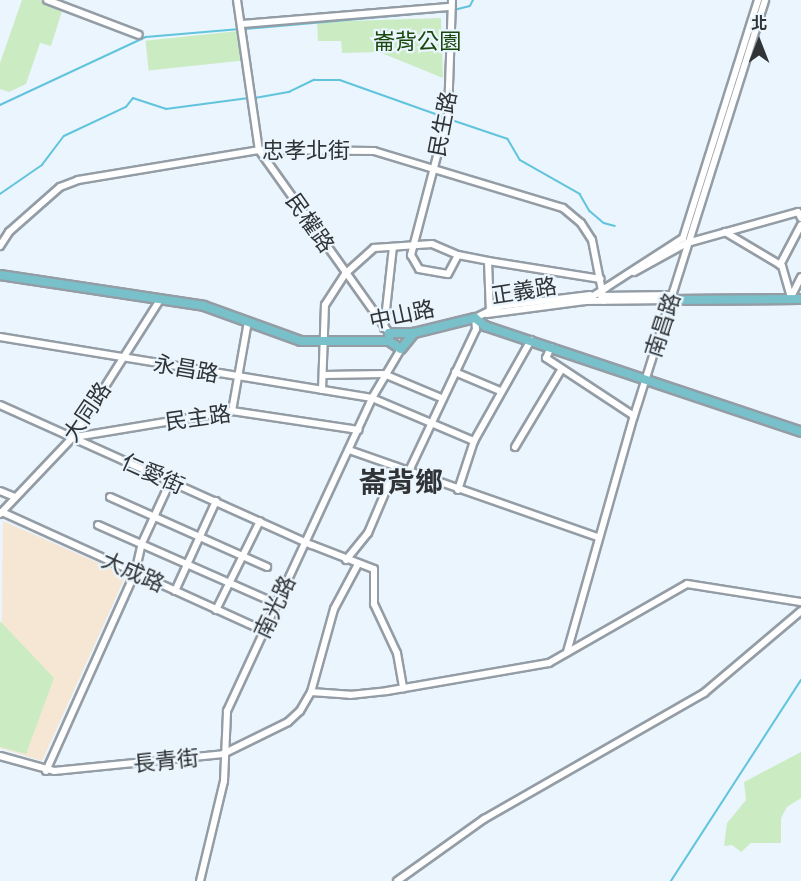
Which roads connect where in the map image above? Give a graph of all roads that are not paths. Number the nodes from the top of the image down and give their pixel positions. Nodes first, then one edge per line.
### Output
1 (48, 0) edge
2 (237, 0) edge
3 (758, 0) edge
4 (765, 0) edge
5 (451, 3) edge
6 (242, 24) junction
7 (139, 35) dead end
8 (259, 150) junction
9 (435, 167) junction
10 (801, 218) edge
11 (801, 225) edge
12 (725, 232) junction
13 (685, 240) junction
14 (412, 245) junction
15 (0, 246) edge
16 (393, 247) junction
17 (458, 255) junction
18 (488, 261) junction
19 (780, 265) junction
20 (345, 274) junction
21 (0, 275) edge
22 (801, 277) edge
23 (601, 279) junction
24 (604, 295) junction
25 (796, 297) edge
26 (586, 298) junction
27 (672, 298) junction
28 (160, 300) junction
29 (490, 311) junction
30 (475, 318) junction
31 (248, 321) junction
32 (414, 333) junction
33 (387, 334) junction
34 (0, 338) edge
35 (531, 340) junction
36 (325, 343) junction
37 (551, 347) junction
38 (401, 349) junction
39 (122, 358) junction
40 (561, 370) junction
41 (455, 372) junction
42 (384, 374) junction
43 (324, 375) junction
44 (238, 378) junction
45 (646, 379) junction
46 (322, 390) junction
47 (500, 391) junction
48 (372, 398) junction
49 (441, 398) junction
50 (0, 405) edge
51 (232, 411) junction
52 (634, 416) junction
53 (430, 421) junction
54 (359, 430) junction
55 (801, 432) edge
56 (85, 436) junction
57 (74, 437) junction
58 (474, 441) junction
59 (86, 444) junction
60 (515, 447) dead end
61 (349, 450) junction
62 (396, 467) junction
63 (409, 471) junction
64 (170, 482) junction
65 (458, 490) junction
66 (0, 491) edge
67 (15, 497) junction
68 (110, 497) dead end
69 (216, 501) junction
70 (1, 513) edge
71 (154, 517) junction
72 (260, 521) junction
73 (98, 525) dead end
74 (198, 537) junction
75 (598, 537) junction
76 (306, 542) junction
77 (142, 543) junction
78 (242, 556) junction
79 (346, 560) junction
80 (187, 562) junction
81 (357, 564) junction
82 (267, 567) dead end
83 (135, 573) junction
84 (230, 582) junction
85 (175, 591) junction
86 (801, 602) edge
87 (277, 604) junction
88 (216, 610) junction
89 (801, 611) edge
90 (264, 631) junction
91 (567, 652) junction
92 (403, 688) junction
93 (311, 692) junction
94 (223, 754) junction
95 (0, 756) edge
96 (46, 771) junction
97 (200, 881) edge
98 (397, 881) edge

1 - 7 street
2 - 6 street, 民權路
3 - 13 street, 南昌路
4 - 13 street, 南昌路
5 - 6 street
5 - 9 street, 民生路
6 - 8 street, 民權路
8 - 9 street, 忠孝北街
8 - 15 street, 忠孝北街
8 - 20 street, 民權路
9 - 14 street, 民生路
9 - 23 street, 忠孝北街
10 - 12 street
11 - 19 street
12 - 13 street
12 - 19 street
13 - 24 street
13 - 27 street, 南昌路
14 - 16 street, 民權路
14 - 17 street, 民權路
14 - 17 street
16 - 20 street, 民權路
16 - 33 street
17 - 18 street, 民權路
18 - 23 street, 民權路
18 - 29 street
19 - 25 street
20 - 33 street
20 - 36 street
21 - 28 main road, 中山路
22 - 25 street
23 - 24 street, 忠孝北街
24 - 26 street
24 - 26 street, 正義路
24 - 27 street, 正義路
25 - 27 main road, 正義路
26 - 29 street, 正義路
27 - 45 street, 南昌路
28 - 31 main road, 中山路
28 - 39 street, 大同路
29 - 30 street, 正義路
30 - 32 main road, 中山路
30 - 35 main road
30 - 41 street
31 - 36 main road, 中山路
31 - 44 street
32 - 33 main road, 中山路
32 - 38 main road
33 - 36 main road, 中山路
33 - 38 main road
34 - 39 street, 永昌路
35 - 37 main road
35 - 47 street
36 - 43 street
37 - 40 street
37 - 45 main road
38 - 42 street, 南光路
39 - 44 street, 永昌路
39 - 57 street, 大同路
40 - 52 street
40 - 60 street
41 - 47 street
41 - 49 street
42 - 43 street
42 - 48 street, 南光路
42 - 49 street
43 - 46 street
44 - 46 street, 永昌路
44 - 51 street
45 - 52 street, 南昌路
45 - 55 main road
46 - 48 street, 永昌路
47 - 58 street
48 - 53 street, 永昌路
48 - 54 street, 南光路
49 - 53 street
50 - 57 street, 仁愛街
51 - 54 street, 民主路
51 - 56 street, 民主路
52 - 75 street, 南昌路
53 - 58 street, 永昌路
53 - 63 street
54 - 61 street, 南光路
56 - 57 street, 民主路
56 - 59 street
57 - 59 street, 仁愛街
57 - 67 street, 大同路
58 - 65 street
59 - 64 street, 仁愛街
61 - 62 street
61 - 76 street, 南光路
62 - 63 street
62 - 79 street
63 - 65 street
64 - 69 street, 仁愛街
64 - 71 street
65 - 75 street
66 - 67 street
67 - 70 street, 大同路
68 - 71 street
69 - 72 street, 仁愛街
69 - 74 street
70 - 83 street, 大成路
71 - 74 street
71 - 77 street
72 - 76 street, 仁愛街
72 - 78 street
73 - 77 street
74 - 78 street
74 - 80 street
75 - 91 street, 南昌路
76 - 79 street, 仁愛街
76 - 87 street, 南光路
77 - 80 street
77 - 83 street
78 - 82 street
78 - 84 street
79 - 81 street, 仁愛街
80 - 84 street
80 - 85 street
81 - 92 street
81 - 93 street, 長青街
83 - 85 street, 大成路
83 - 96 street
84 - 87 street
84 - 88 street
85 - 88 street, 大成路
86 - 91 street
87 - 90 street, 南光路
88 - 90 street, 大成路
89 - 98 street
90 - 94 street, 南光路
91 - 92 street
92 - 93 street
93 - 94 street, 長青街
94 - 96 street, 長青街
94 - 97 street, 南光路
95 - 96 street, 長青街

